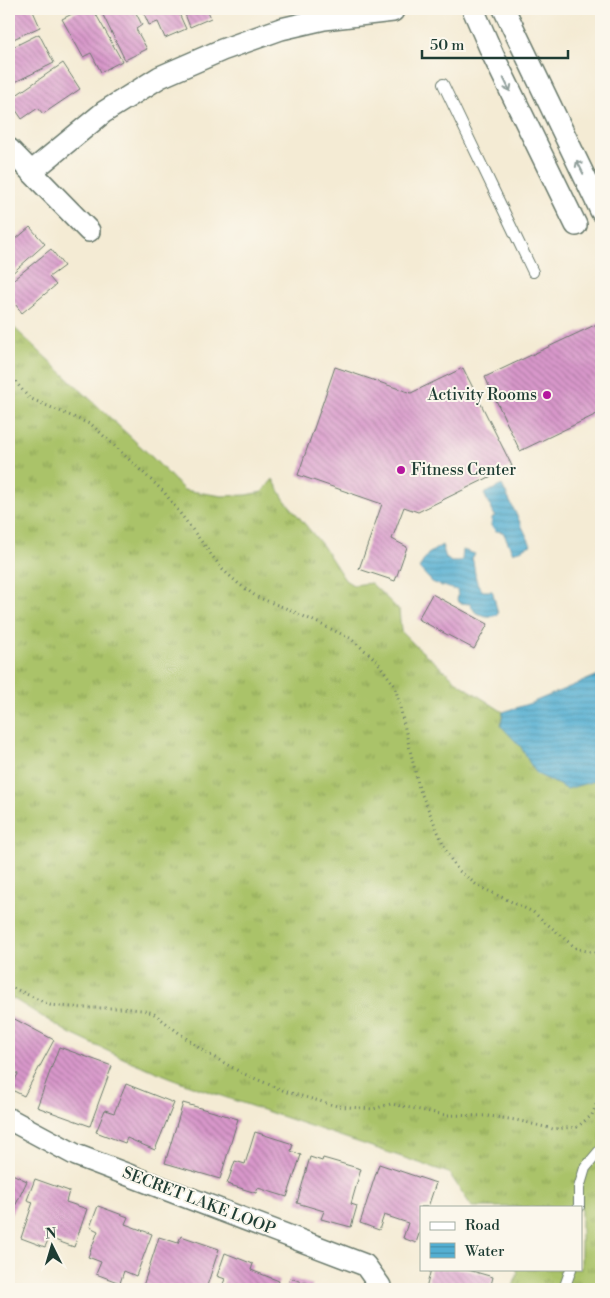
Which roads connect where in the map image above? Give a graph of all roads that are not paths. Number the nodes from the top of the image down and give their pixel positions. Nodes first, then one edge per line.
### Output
1 (473, 9) edge
2 (504, 9) edge
3 (393, 11) dead end
4 (443, 84) dead end
5 (9, 148) edge
6 (31, 172) junction
7 (601, 211) edge
8 (576, 225) dead end
9 (89, 232) dead end
10 (533, 272) dead end
11 (9, 1119) edge
12 (601, 1149) edge
13 (579, 1206) edge
14 (571, 1270) edge
15 (379, 1289) edge
16 (564, 1289) edge

1 -> 8 street
7 -> 2 street
3 - 6 street
4 - 10 lane
5 - 6 street
6 - 9 street
11 - 15 street, SECRET LAKE LOOP
12 - 13 lane
14 - 16 lane

